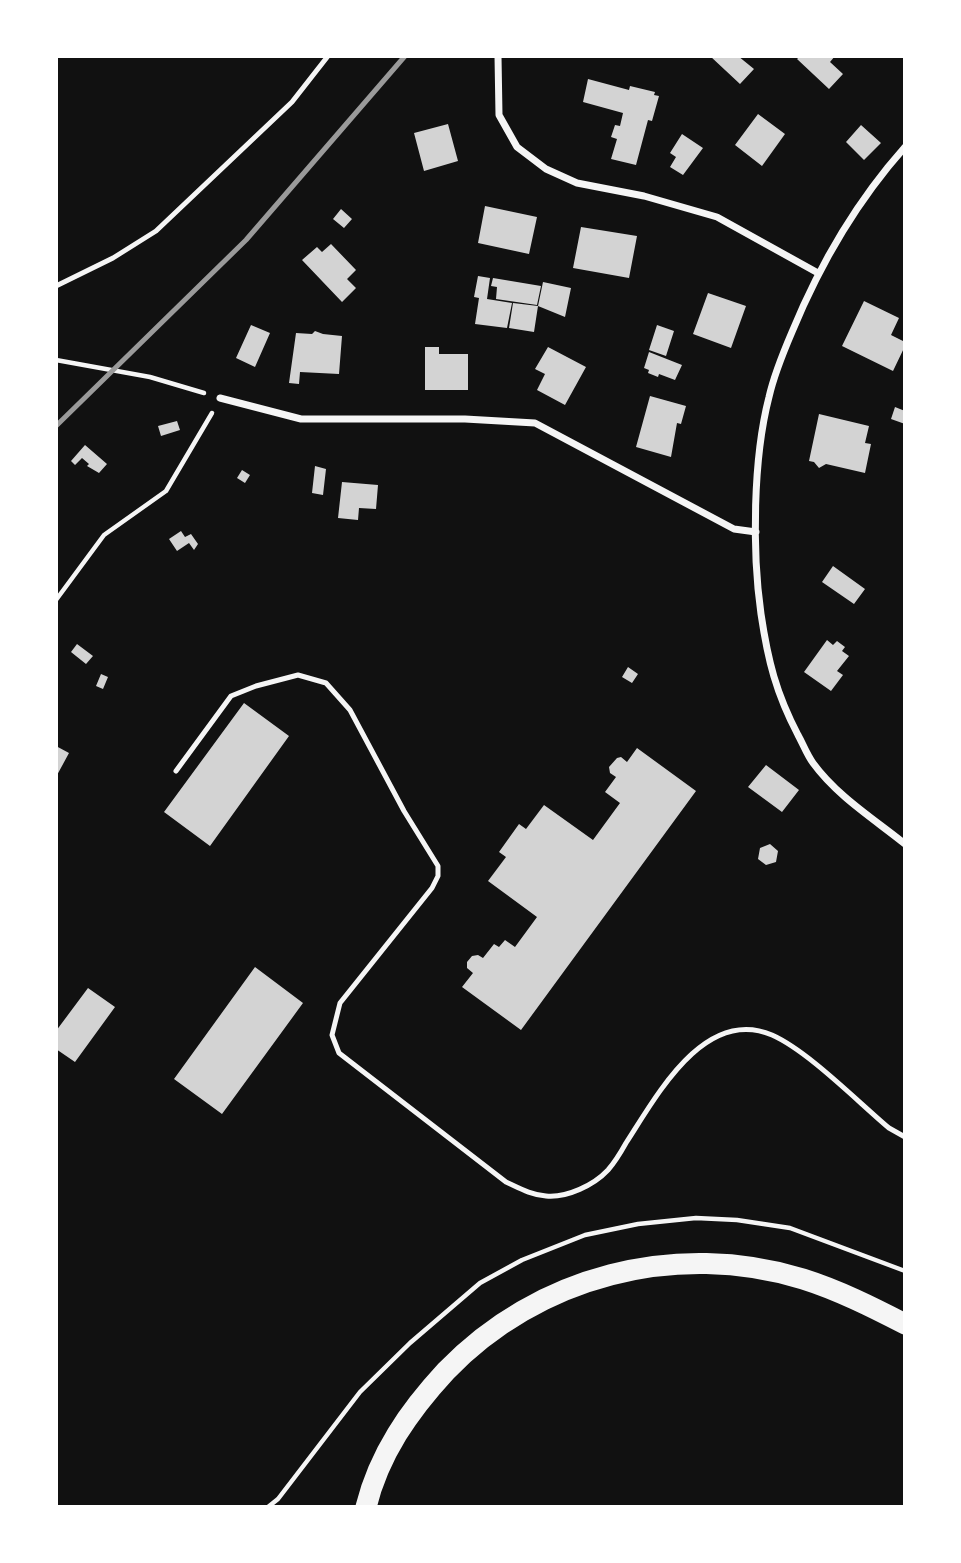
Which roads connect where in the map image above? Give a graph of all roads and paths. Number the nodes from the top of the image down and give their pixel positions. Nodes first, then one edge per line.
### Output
1 (328, 56) edge
2 (498, 56) edge
3 (905, 147) edge
4 (818, 273) junction
5 (56, 286) edge
6 (56, 360) edge
7 (220, 398) junction
8 (756, 532) junction
9 (56, 600) edge
10 (176, 771) dead end
11 (905, 844) edge
12 (905, 1137) edge
13 (905, 1324) edge
14 (366, 1507) edge

1 - 5 lane
2 - 4 street
3 - 4 street
4 - 8 street
6 - 7 path
7 - 8 street
7 - 9 path
8 - 11 street
10 - 12 lane
13 - 14 highway

